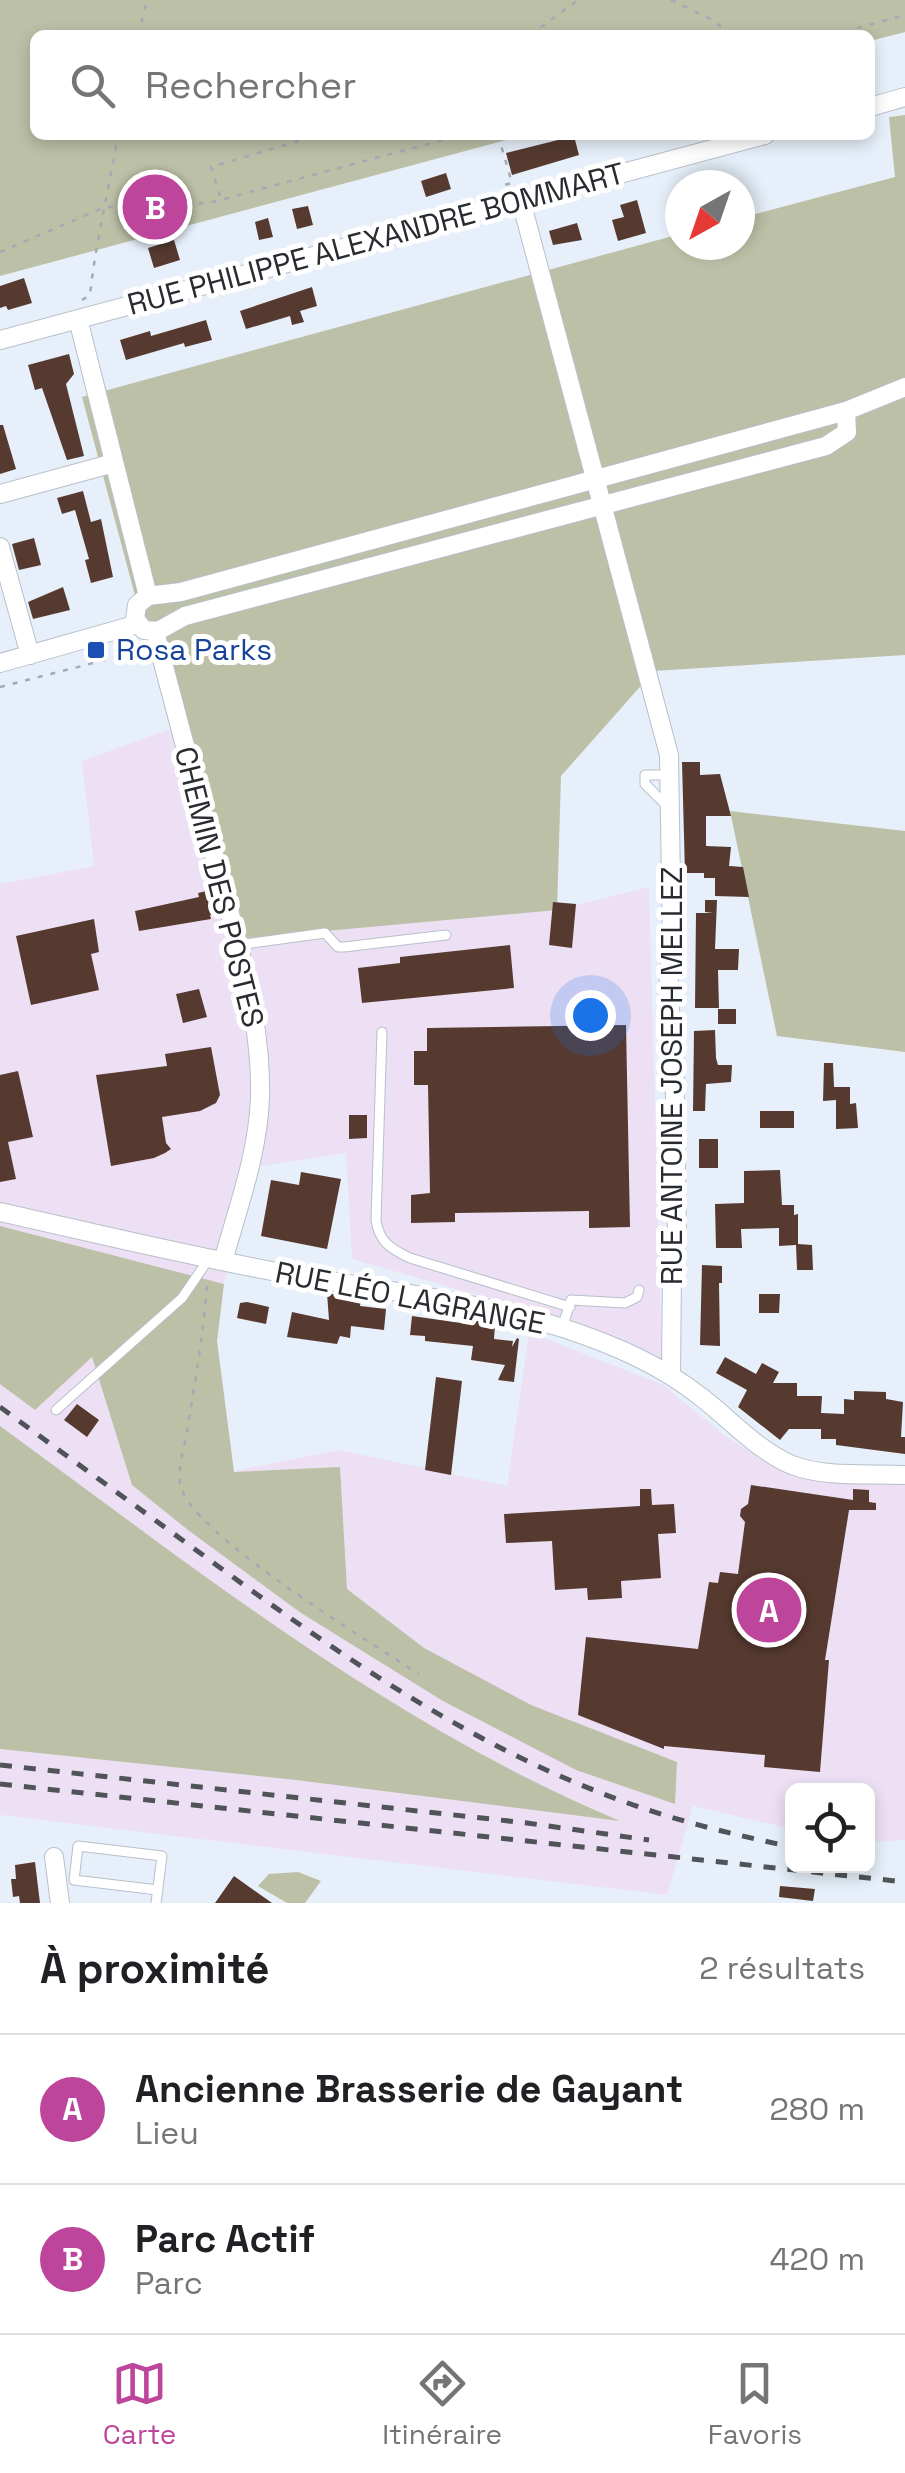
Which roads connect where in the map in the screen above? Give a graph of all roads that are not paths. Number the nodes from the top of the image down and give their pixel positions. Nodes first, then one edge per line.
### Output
1 (905, 97) edge
2 (875, 105) edge
3 (747, 140) edge
4 (515, 203) junction
5 (89, 316) junction
6 (0, 340) edge
7 (905, 387) edge
8 (846, 411) junction
9 (114, 463) junction
10 (595, 480) junction
11 (0, 494) edge
12 (602, 504) junction
13 (0, 547) edge
14 (153, 596) junction
15 (154, 626) junction
16 (30, 655) junction
17 (0, 663) edge
18 (446, 935) dead end
19 (238, 945) junction
20 (382, 1032) dead end
21 (0, 1212) edge
22 (216, 1259) junction
23 (639, 1290) dead end
24 (570, 1306) junction
25 (562, 1328) junction
26 (671, 1376) junction
27 (56, 1410) dead end
28 (905, 1474) edge
29 (54, 1857) joint
30 (76, 1859) junction
31 (158, 1890) junction
32 (60, 1903) edge
33 (156, 1903) edge

1 - 2 street
3 - 4 street, RUE PHILIPPE ALEXANDRE BOMMART
4 - 5 street, RUE PHILIPPE ALEXANDRE BOMMART
4 - 10 street, RUE ANTOINE JOSEPH MELLEZ
5 - 6 street, RUE PHILIPPE ALEXANDRE BOMMART
5 - 9 street
7 - 8 street
8 - 10 street
8 - 12 street
9 - 11 street
9 - 14 street
10 - 12 street, RUE ANTOINE JOSEPH MELLEZ
10 - 14 street
12 - 15 street
12 - 26 street, RUE ANTOINE JOSEPH MELLEZ
13 - 16 street
14 - 15 street, CHEMIN DES POSTES
14 - 15 street
15 - 16 street
15 - 19 street, CHEMIN DES POSTES
16 - 17 street
18 - 19 lane
19 - 22 street, CHEMIN DES POSTES
20 - 24 lane
21 - 22 street, RUE LÉO LAGRANGE
22 - 25 street, RUE LÉO LAGRANGE
22 - 27 lane
23 - 24 lane
24 - 25 lane
25 - 26 street, RUE LÉO LAGRANGE
26 - 28 street, RUE LÉO LAGRANGE
29 - 30 lane
29 - 32 street
30 - 31 lane
30 - 31 lane
31 - 33 lane

